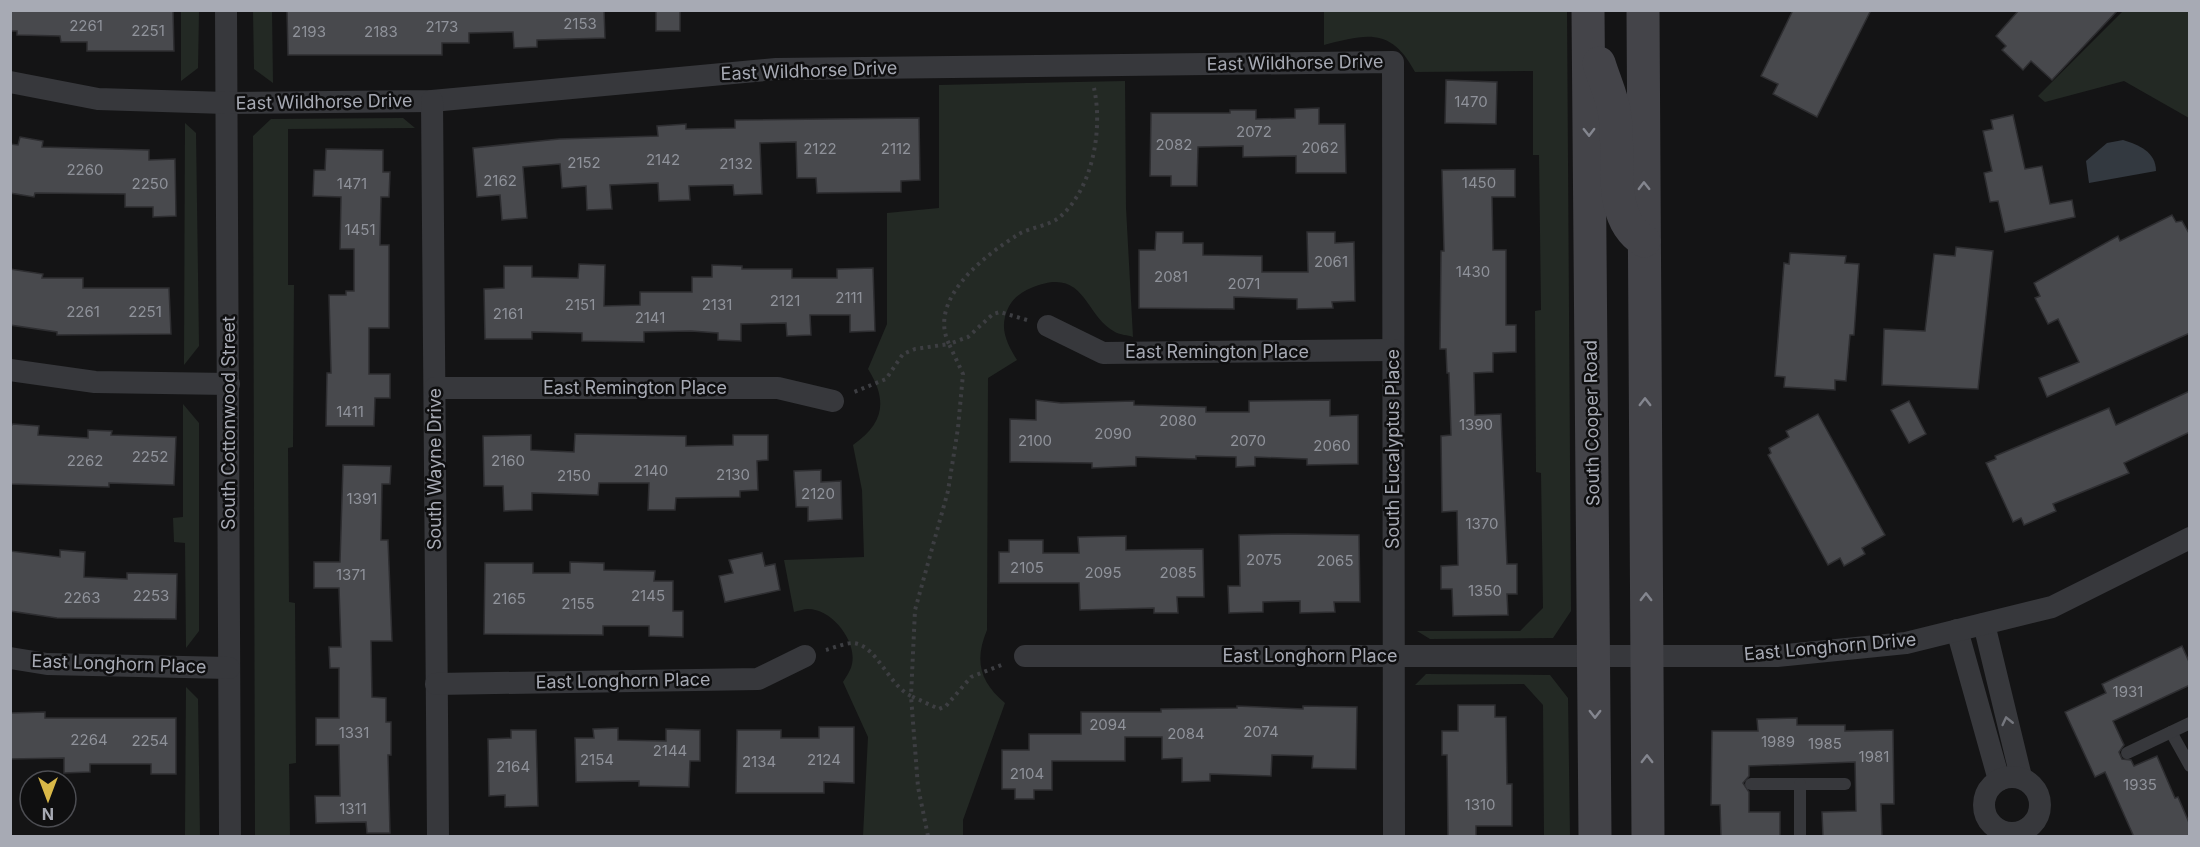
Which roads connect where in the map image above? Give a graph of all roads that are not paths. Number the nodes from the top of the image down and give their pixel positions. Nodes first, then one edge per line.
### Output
1 (226, 10) edge
2 (1643, 10) edge
3 (1588, 20) edge
4 (1393, 62) joint
5 (10, 82) edge
6 (432, 101) junction
7 (226, 104) junction
8 (1644, 242) junction
9 (1048, 326) road end
10 (1393, 350) junction
11 (10, 370) edge
12 (229, 384) junction
13 (435, 388) junction
14 (832, 401) road end
15 (2190, 538) edge
16 (1984, 624) junction
17 (1957, 630) junction
18 (805, 656) road end
19 (1026, 656) road end
20 (1395, 656) junction
21 (1595, 656) junction
22 (1647, 656) junction
23 (10, 658) edge
24 (229, 668) junction
25 (436, 684) junction
26 (2190, 723) edge
27 (2171, 732) junction
28 (2127, 753) dead end
29 (2190, 766) edge
30 (2010, 779) junction
31 (1752, 784) dead end
32 (1800, 784) junction
33 (1845, 784) dead end
34 (2003, 833) edge
35 (230, 837) edge
36 (438, 837) edge
37 (1394, 837) edge
38 (1595, 837) edge
39 (1648, 837) edge
40 (1800, 837) edge

1 - 7 street, South Cottonwood Street
8 -> 2 main road
3 - 8 main road
3 -> 21 main road, South Cooper Road
4 - 6 street, East Wildhorse Drive
4 - 10 street, South Eucalyptus Place
5 - 7 street, East Wildhorse Drive
6 - 7 street, East Wildhorse Drive
6 - 13 street, South Wayne Drive
7 - 12 street, South Cottonwood Street
22 -> 8 main road
9 - 10 street, East Remington Place
10 - 20 street, South Eucalyptus Place
11 - 12 street
12 - 24 street, South Cottonwood Street
13 - 14 street, East Remington Place
13 - 25 street, South Wayne Drive
15 - 16 street, East Longhorn Drive
16 - 17 street, East Longhorn Drive
30 -> 16 street
17 - 22 street, East Longhorn Drive
17 - 30 street
18 - 25 street, East Longhorn Place
19 - 20 street, East Longhorn Place
20 - 21 street, East Longhorn Place
20 - 37 street, South Eucalyptus Place
21 - 22 street, East Longhorn Drive
21 -> 38 main road, South Cooper Road
39 -> 22 main road
23 - 24 street, East Longhorn Place
24 - 35 street, South Cottonwood Street
25 - 36 street, South Wayne Drive
26 - 27 lane
27 - 28 lane
27 - 29 lane
30 - 34 street
30 - 34 street
31 - 32 lane
32 - 33 lane
32 - 40 lane

